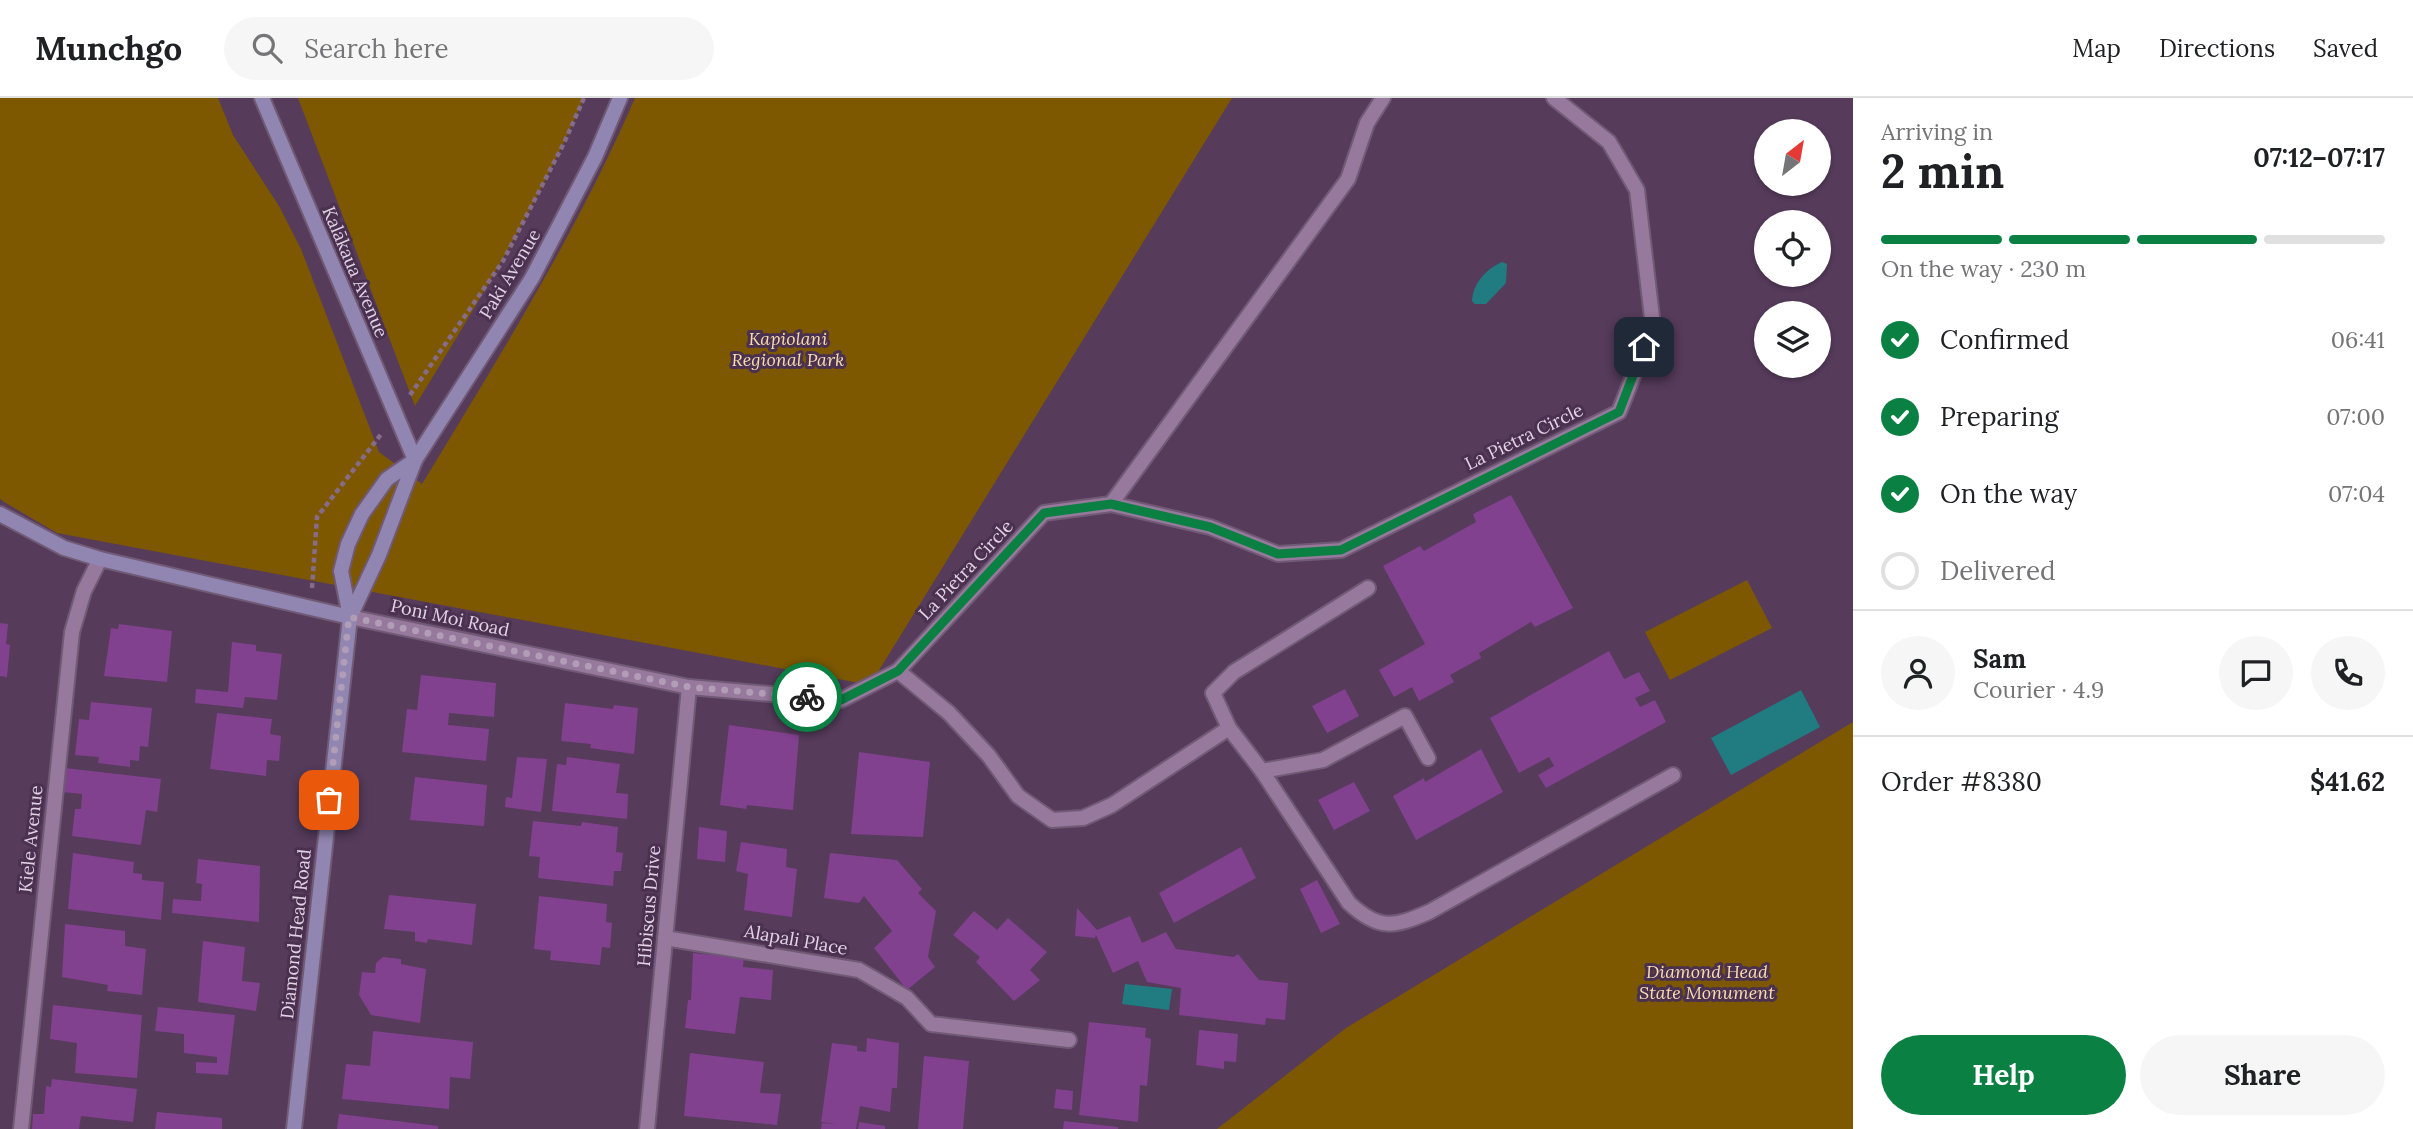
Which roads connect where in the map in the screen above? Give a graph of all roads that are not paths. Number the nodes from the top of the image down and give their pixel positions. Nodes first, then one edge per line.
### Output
1 (262, 98) edge
2 (620, 98) edge
3 (1383, 98) edge
4 (1554, 98) edge
5 (415, 460) junction
6 (1111, 504) junction
7 (0, 514) edge
8 (100, 559) junction
9 (1368, 588) dead end
10 (349, 617) junction
11 (898, 671) junction
12 (689, 687) junction
13 (1229, 728) junction
14 (1428, 758) dead end
15 (1262, 771) junction
16 (1673, 775) dead end
17 (665, 938) junction
18 (1069, 1040) dead end
19 (21, 1129) edge
20 (294, 1129) edge
21 (647, 1129) edge

1 - 5 street, Kalākaua Avenue
2 - 5 street, Paki Avenue
3 - 6 street
4 - 6 street, La Pietra Circle
5 - 10 street, Paki Avenue
5 - 10 street, Paki Avenue
6 - 11 street, La Pietra Circle
7 - 8 street, Poni Moi Road
8 - 10 street, Poni Moi Road
8 - 19 street, Kiele Avenue
9 - 13 street
10 - 12 street, Poni Moi Road
10 - 20 street, Diamond Head Road
11 - 12 street, Poni Moi Road
11 - 13 street
12 - 17 street, Hibiscus Drive
13 - 15 street
14 - 15 street
15 - 16 street
17 - 18 street, Alapali Place
17 - 21 street, Hibiscus Drive

